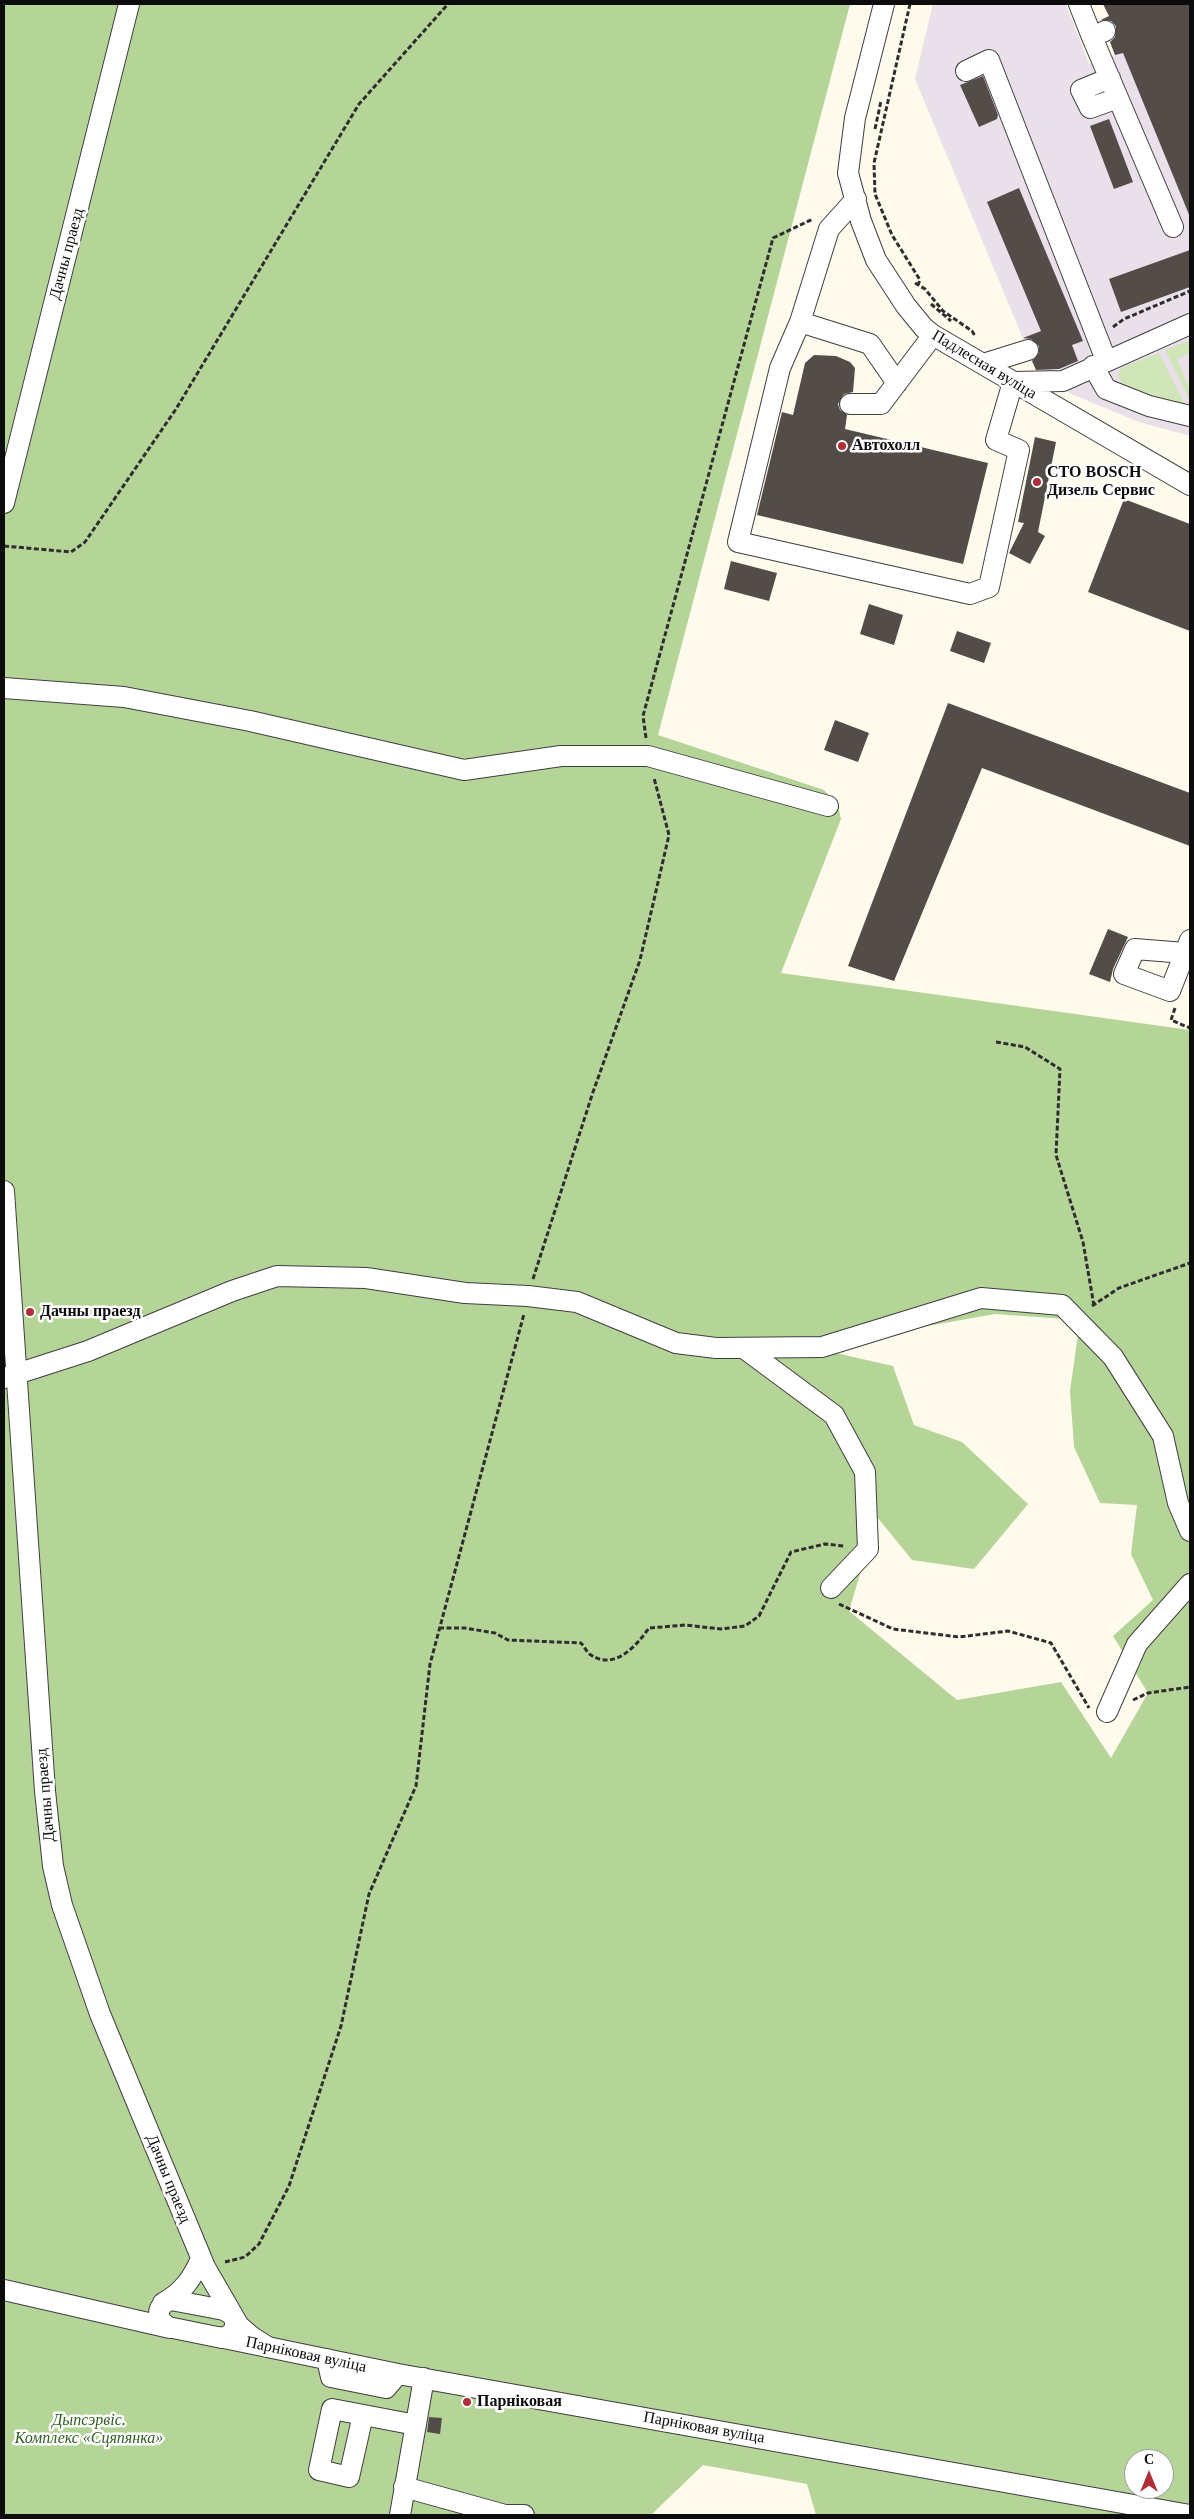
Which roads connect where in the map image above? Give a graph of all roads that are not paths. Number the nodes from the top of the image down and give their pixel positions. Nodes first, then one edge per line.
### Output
1 (129, 4) edge
2 (884, 4) edge
3 (1079, 4) edge
4 (966, 71) dead end
5 (1110, 78) junction
6 (1118, 98) junction
7 (856, 199) junction
8 (1173, 227) dead end
9 (800, 322) junction
10 (1190, 324) edge
11 (933, 335) junction
12 (1028, 350) dead end
13 (1100, 363) junction
14 (983, 364) junction
15 (1013, 382) junction
16 (897, 383) junction
17 (850, 404) dead end
18 (1190, 416) edge
19 (1190, 485) edge
20 (4, 504) edge
21 (4, 688) edge
22 (828, 806) dead end
23 (4, 1191) edge
24 (745, 1349) junction
25 (10, 1376) edge
26 (1190, 1531) edge
27 (1190, 1584) edge
28 (830, 1588) road end
29 (1107, 1712) road end
30 (203, 2263) junction
31 (4, 2290) edge
32 (165, 2302) junction
33 (232, 2315) junction
34 (114, 2316) junction
35 (170, 2328) junction
36 (219, 2338) junction
37 (268, 2347) junction
38 (424, 2378) junction
39 (362, 2415) dead end
40 (416, 2425) junction
41 (404, 2487) junction
42 (400, 2515) edge
43 (505, 2515) edge
44 (524, 2515) edge
45 (1190, 2515) edge

1 - 20 street, Дачны праезд
2 - 7 street, Падлесная вуліца
3 - 5 street
4 - 13 street
5 - 6 street
5 - 6 street
6 - 8 street
7 - 9 street
7 - 11 street, Падлесная вуліца
9 - 15 street
9 - 16 street
10 - 13 street
11 - 14 street, Падлесная вуліца
11 - 16 street
12 - 14 street
13 - 15 street
13 - 18 street
14 - 15 street, Падлесная вуліца
15 - 19 street, Падлесная вуліца
16 - 17 street
21 - 22 street
23 - 25 street, Дачны праезд
24 - 25 street
24 - 26 street
24 - 28 street
25 - 30 street, Дачны праезд
27 - 29 street
30 - 32 street
30 - 33 street, Дачны праезд
31 - 34 street
32 - 33 street
32 - 34 street
32 - 35 street
33 - 36 street
33 - 37 street, Дачны праезд
34 - 35 street
35 - 36 street, Парніковая вуліца
36 - 37 street, Парніковая вуліца
37 - 38 street, Парніковая вуліца
38 - 40 street
38 - 45 street, Парніковая вуліца
39 - 40 street
40 - 41 street
41 - 42 street
41 - 43 street
43 - 44 street

